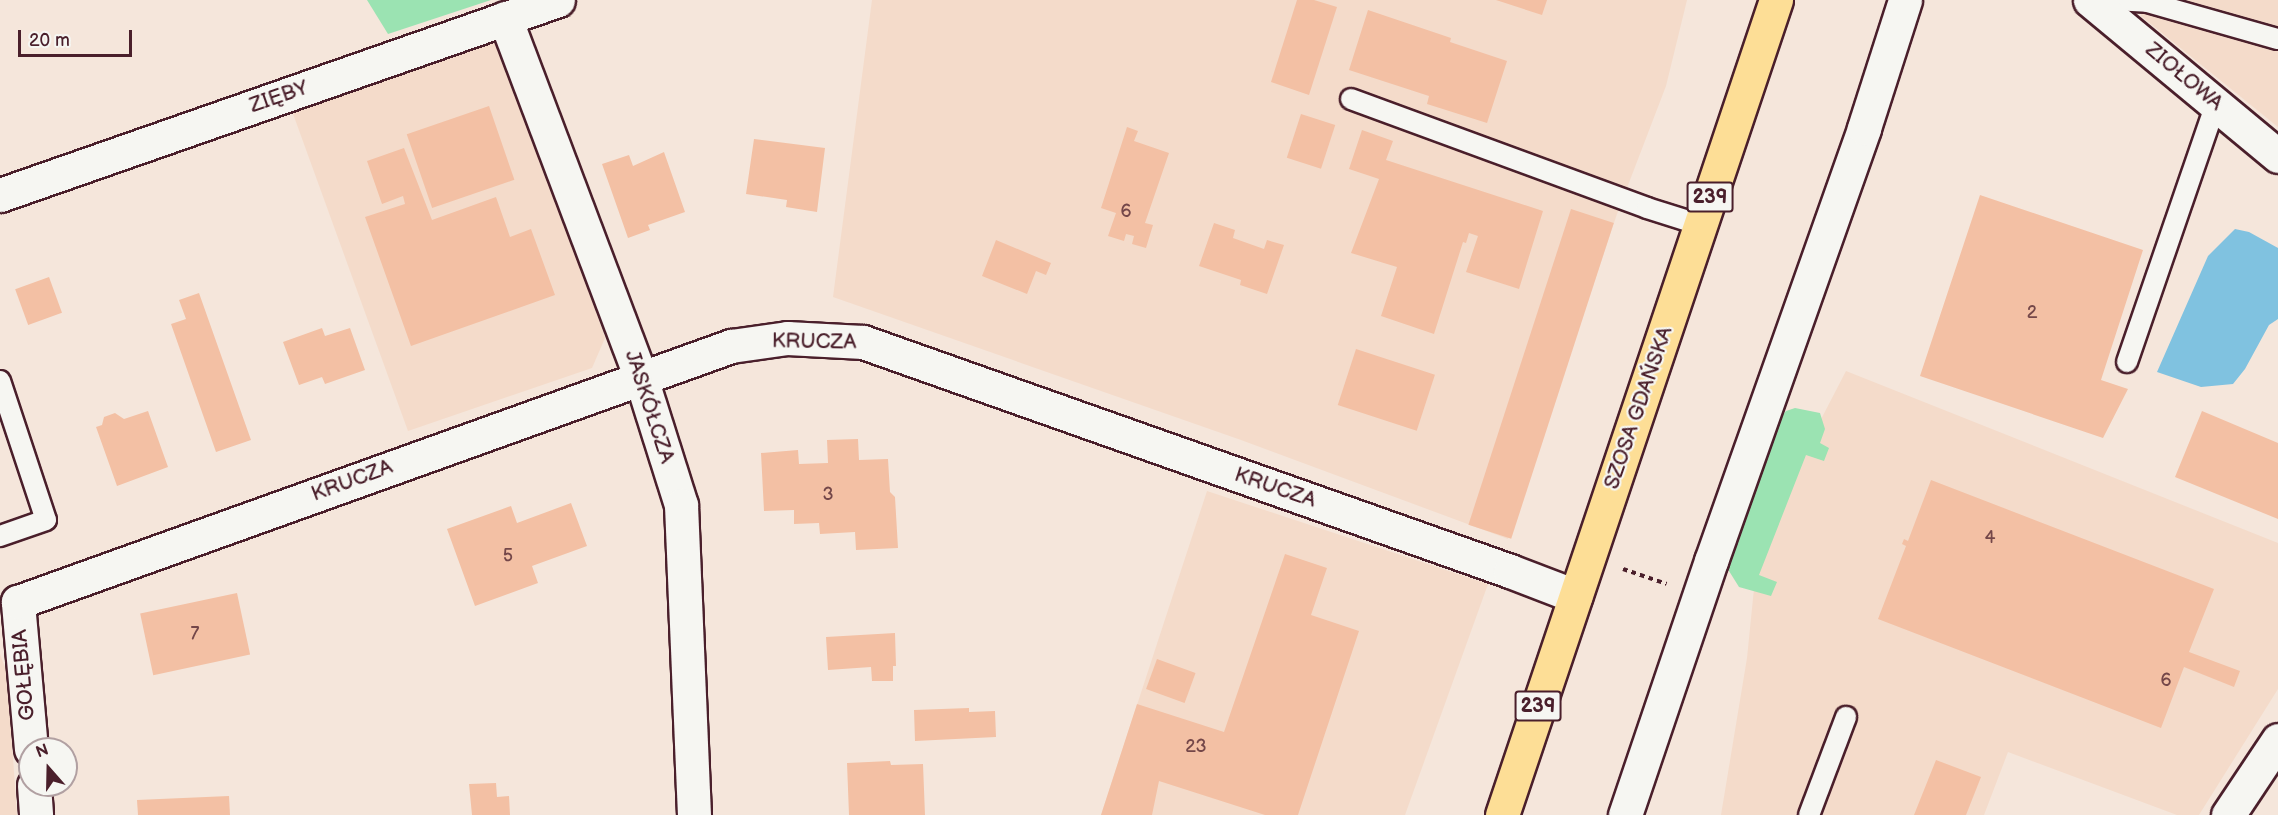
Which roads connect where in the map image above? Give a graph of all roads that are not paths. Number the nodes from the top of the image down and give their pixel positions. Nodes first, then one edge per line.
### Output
1 (558, 0) edge
2 (1776, 0) edge
3 (1905, 0) edge
4 (2090, 0) edge
5 (2113, 0) edge
6 (2162, 3) edge
7 (506, 18) junction
8 (2278, 39) edge
9 (1352, 99) dead end
10 (2216, 104) junction
11 (2278, 156) edge
12 (0, 195) edge
13 (1701, 225) junction
14 (2127, 362) dead end
15 (641, 378) junction
16 (0, 381) edge
17 (0, 536) edge
18 (1575, 597) junction
19 (9, 605) edge
20 (1846, 717) dead end
21 (29, 737) edge
22 (2278, 740) edge
23 (35, 797) edge
24 (36, 815) edge
25 (694, 815) edge
26 (1502, 815) edge
27 (1625, 815) edge
28 (1809, 815) edge
29 (2228, 815) edge

1 - 7 street, ZIĘBY
2 - 13 main road, SZOSA GDAŃSKA / 239
3 - 27 street
4 - 10 street, ZIOŁOWA
5 - 6 lane
6 - 8 lane
7 - 12 street, ZIĘBY
7 - 15 street, JASKÓŁCZA
9 - 13 lane
10 - 11 street, ZIOŁOWA
10 - 14 lane
13 - 18 main road, SZOSA GDAŃSKA / 239
15 - 18 street, KRUCZA
15 - 19 street, KRUCZA
15 - 25 street, JASKÓŁCZA
16 - 17 lane
18 - 26 main road, SZOSA GDAŃSKA / 239
19 - 21 street, GOŁĘBIA
20 - 28 lane
22 - 29 street
23 - 24 street

